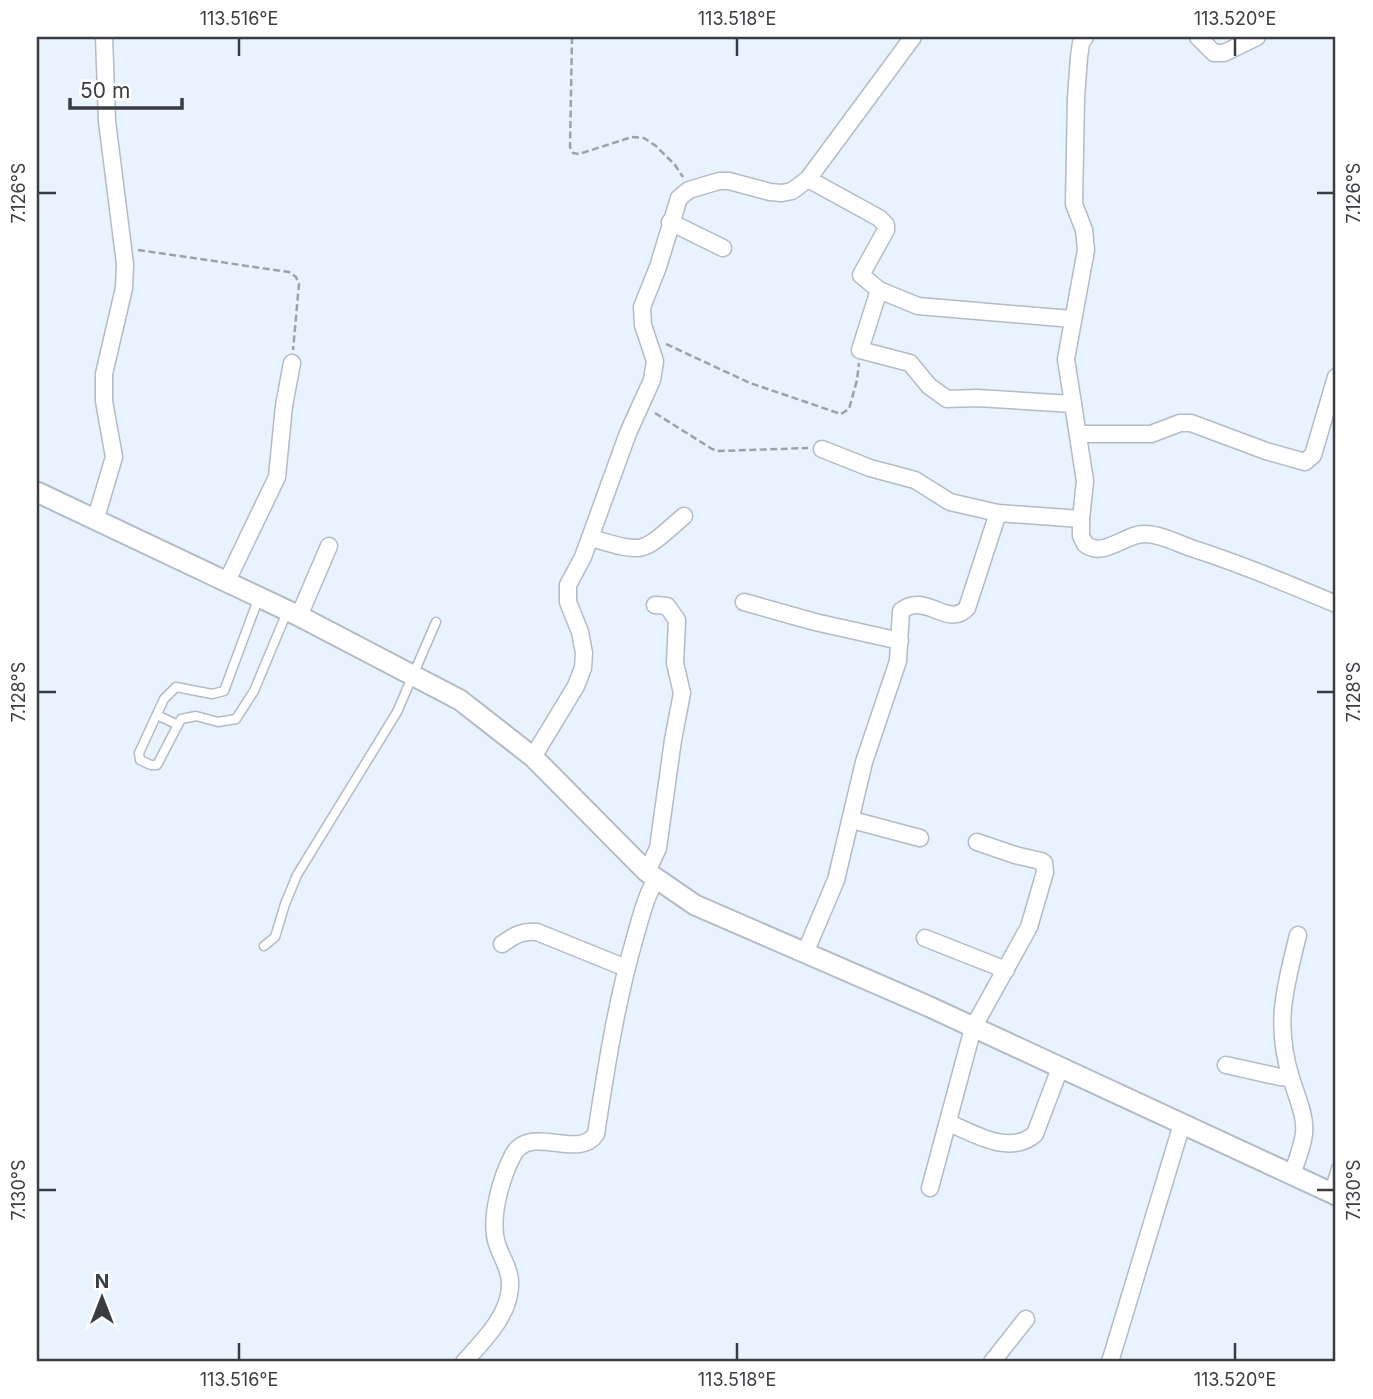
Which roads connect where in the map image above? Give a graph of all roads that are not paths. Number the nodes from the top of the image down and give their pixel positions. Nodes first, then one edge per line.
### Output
1 (104, 37) edge
2 (913, 37) edge
3 (1198, 37) edge
4 (1257, 37) edge
5 (1082, 39) edge
6 (808, 179) junction
7 (670, 222) junction
8 (723, 248) dead end
9 (878, 290) junction
10 (1072, 319) junction
11 (292, 363) road end
12 (1336, 377) edge
13 (1073, 404) junction
14 (1079, 434) junction
15 (822, 449) road end
16 (37, 492) edge
17 (998, 513) junction
18 (684, 516) dead end
19 (96, 518) junction
20 (1081, 519) junction
21 (591, 538) junction
22 (329, 546) dead end
23 (227, 582) junction
24 (259, 597) junction
25 (744, 602) dead end
26 (1336, 604) edge
27 (655, 605) dead end
28 (293, 613) junction
29 (436, 622) dead end
30 (900, 641) junction
31 (413, 675) junction
32 (157, 715) junction
33 (178, 725) junction
34 (533, 757) junction
35 (852, 820) junction
36 (920, 838) dead end
37 (977, 842) dead end
38 (652, 875) junction
39 (1298, 935) dead end
40 (925, 938) dead end
41 (502, 944) dead end
42 (264, 946) dead end
43 (805, 953) junction
44 (626, 968) junction
45 (1006, 970) junction
46 (973, 1028) junction
47 (1226, 1065) dead end
48 (1060, 1068) junction
49 (1291, 1078) junction
50 (949, 1123) junction
51 (1182, 1124) junction
52 (1336, 1168) edge
53 (1292, 1174) junction
54 (930, 1188) dead end
55 (1333, 1194) edge
56 (1026, 1319) dead end
57 (464, 1362) edge
58 (992, 1362) edge
59 (1110, 1362) edge

1 - 19 street
2 - 6 street
3 - 4 street
5 - 10 street
6 - 7 street
6 - 9 street
7 - 8 street
7 - 21 street
9 - 10 street
9 - 13 street
10 - 13 street
11 - 23 street
12 - 14 street
13 - 14 street
14 - 20 street
15 - 17 street
16 - 19 street
17 - 20 street
17 - 30 street
18 - 21 street
19 - 23 street
20 - 26 street
21 - 34 street
22 - 28 street
23 - 24 street
24 - 28 street
24 - 32 lane
25 - 30 street
27 - 38 street
28 - 31 street
28 - 33 lane
29 - 31 lane
30 - 35 street
31 - 34 street
31 - 42 lane
32 - 33 lane
32 - 33 lane
34 - 38 street
35 - 36 street
35 - 43 street
37 - 45 street
38 - 43 street
38 - 44 street
39 - 49 street
40 - 45 street
41 - 44 street
43 - 46 street
44 - 57 street
45 - 46 street
46 - 48 street
46 - 50 street
47 - 49 street
48 - 50 street
48 - 51 street
49 - 53 street
50 - 54 street
51 - 53 street
51 - 59 street
52 - 55 lane
53 - 55 street
56 - 58 street

